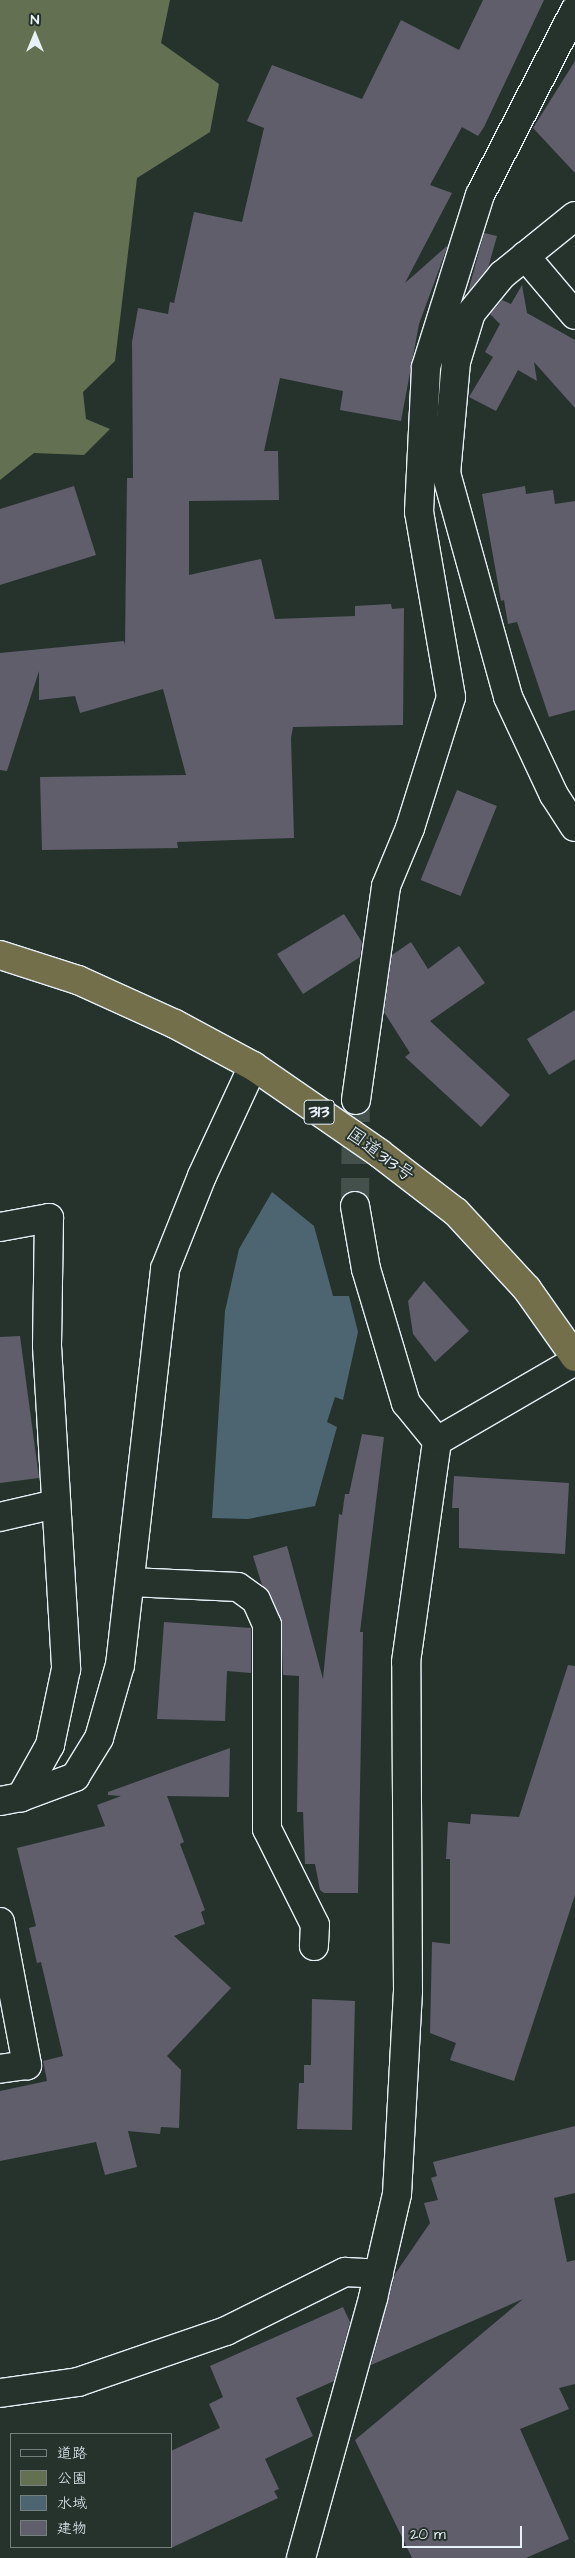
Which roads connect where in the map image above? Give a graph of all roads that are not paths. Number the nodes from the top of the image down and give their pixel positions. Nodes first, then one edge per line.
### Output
1 (575, 10) edge
2 (575, 216) edge
3 (526, 256) junction
4 (575, 315) edge
5 (575, 827) edge
6 (0, 956) edge
7 (253, 1066) junction
8 (356, 1100) tunnel mouth
9 (355, 1206) tunnel mouth
10 (0, 1227) edge
11 (575, 1356) edge
12 (575, 1361) edge
13 (437, 1442) junction
14 (56, 1504) junction
15 (0, 1517) edge
16 (130, 1582) junction
17 (10, 1799) edge
18 (0, 1922) edge
19 (314, 1946) dead end
20 (0, 2069) edge
21 (379, 2274) junction
22 (0, 2393) edge
23 (301, 2558) edge

1 - 8 street
2 - 3 street
3 - 4 street
3 - 5 street
6 - 7 highway, 国道313号 / 313
7 - 11 highway, 国道313号 / 313
7 - 16 street
9 - 13 street
10 - 14 street
12 - 13 street
13 - 21 street
14 - 15 street
14 - 17 street
16 - 17 street
16 - 19 street
18 - 20 street
21 - 22 street
21 - 23 street

